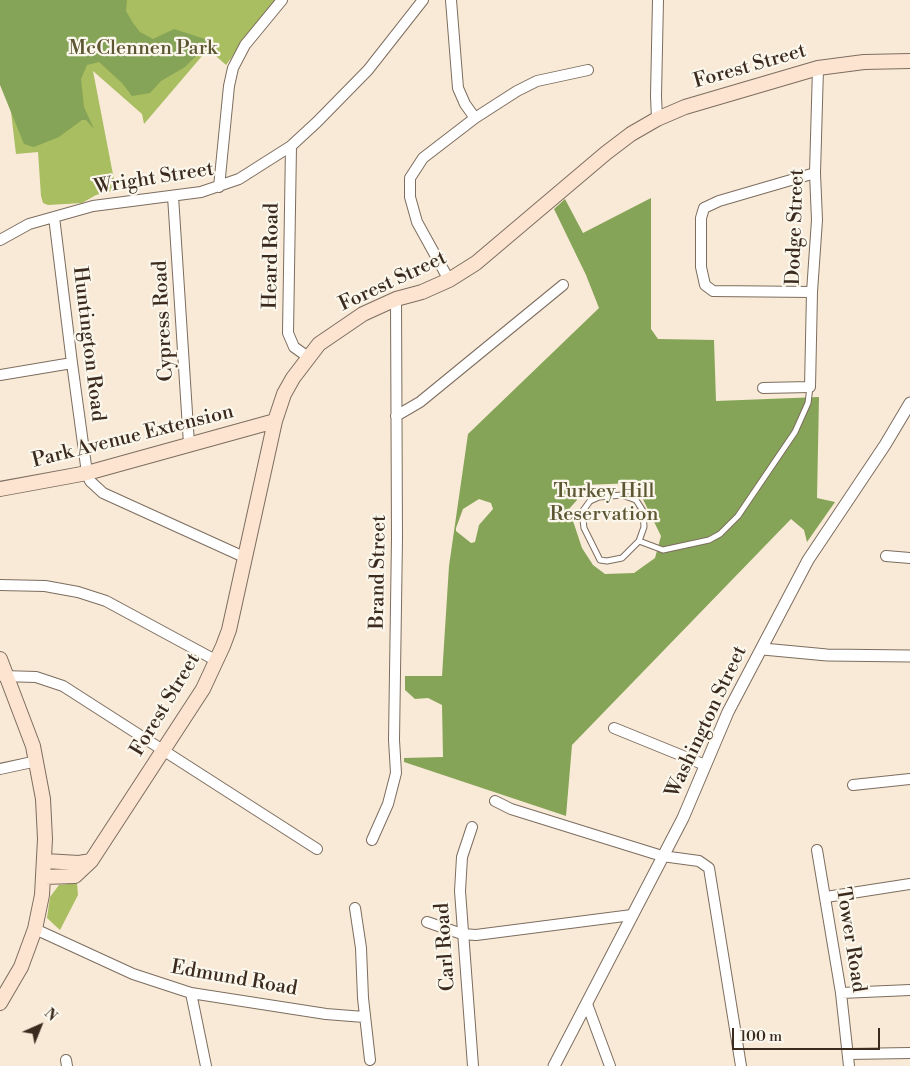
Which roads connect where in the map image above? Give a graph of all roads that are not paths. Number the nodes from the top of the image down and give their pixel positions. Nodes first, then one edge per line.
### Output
1 (282, 0) edge
2 (423, 0) edge
3 (451, 0) edge
4 (658, 0) edge
5 (910, 61) edge
6 (818, 68) junction
7 (588, 70) dead end
8 (475, 118) junction
9 (658, 119) junction
10 (291, 146) junction
11 (815, 173) junction
12 (219, 187) junction
13 (174, 196) junction
14 (54, 217) junction
15 (0, 240) edge
16 (449, 280) junction
17 (563, 285) dead end
18 (812, 292) junction
19 (396, 299) junction
20 (308, 357) junction
21 (72, 363) junction
22 (0, 376) edge
23 (810, 387) junction
24 (764, 388) dead end
25 (910, 403) edge
26 (396, 416) junction
27 (275, 421) junction
28 (189, 444) junction
29 (87, 473) junction
30 (0, 489) edge
31 (639, 541) junction
32 (886, 556) dead end
33 (244, 557) junction
34 (910, 558) edge
35 (0, 585) edge
36 (763, 648) junction
37 (910, 656) edge
38 (0, 659) edge
39 (217, 661) junction
40 (4, 676) edge
41 (614, 728) dead end
42 (162, 750) junction
43 (37, 761) junction
44 (705, 765) junction
45 (0, 769) edge
46 (910, 779) edge
47 (853, 785) dead end
48 (495, 801) dead end
49 (472, 827) dead end
50 (372, 840) dead end
51 (317, 849) dead end
52 (817, 850) dead end
53 (662, 856) junction
54 (45, 861) junction
55 (91, 861) junction
56 (44, 877) junction
57 (910, 884) edge
58 (826, 897) junction
59 (354, 908) dead end
60 (632, 914) junction
61 (427, 922) dead end
62 (35, 929) junction
63 (462, 934) junction
64 (910, 990) edge
65 (840, 992) junction
66 (191, 993) junction
67 (0, 1004) edge
68 (587, 1004) junction
69 (364, 1017) junction
70 (910, 1053) edge
71 (848, 1054) junction
72 (370, 1060) dead end
73 (206, 1066) edge
74 (473, 1066) edge
75 (554, 1066) edge
76 (610, 1066) edge
77 (741, 1066) edge
78 (850, 1066) edge

1 - 12 street
2 - 10 street, Wright Street
3 - 8 street
4 - 9 street
5 - 6 main road, Forest Street
6 - 9 main road, Forest Street
6 - 11 street, Dodge Street
7 - 8 street
8 - 16 street
9 - 16 main road, Forest Street
10 - 12 street, Wright Street
10 - 20 street, Heard Road
11 - 18 street, Dodge Street
11 - 18 street
12 - 13 street, Wright Street
13 - 14 street, Wright Street
13 - 28 street, Cypress Road
14 - 15 street, Wright Street
14 - 21 street, Huntington Road
16 - 19 main road, Forest Street
17 - 26 street
18 - 23 street, Dodge Street
19 - 20 main road, Forest Street
19 - 26 street, Brand Street
20 - 27 main road, Forest Street
21 - 22 street
21 - 29 street, Huntington Road
23 - 24 street
23 - 31 lane
25 - 36 street, Washington Street
26 - 50 street, Brand Street
27 - 28 main road, Park Avenue Extension
27 - 33 main road, Forest Street
28 - 29 main road, Park Avenue Extension
29 - 30 main road, Park Avenue Extension
29 - 33 street
31 - 31 lane
32 - 34 street
33 - 39 main road, Forest Street
35 - 39 street
36 - 37 street
36 - 44 street, Washington Street
38 - 40 main road
39 - 42 main road, Forest Street
40 - 42 street
40 - 43 main road
41 - 44 street
42 - 51 street
42 - 55 main road, Forest Street
43 - 45 street
43 - 54 main road
44 - 53 street, Washington Street
46 - 47 street
48 - 53 street
49 - 63 street, Carl Road
52 - 58 street, Tower Road
53 - 60 street, Washington Street
53 - 77 street
54 - 55 main road
54 - 56 main road
55 - 56 main road, Forest Street
56 - 62 main road
57 - 58 street
58 - 65 street, Tower Road
59 - 69 street
60 - 63 street
60 - 68 street, Washington Street
61 - 63 street
62 - 66 street, Edmund Road
62 - 67 main road
63 - 74 street, Carl Road
64 - 65 street
65 - 71 street, Tower Road
66 - 69 street, Edmund Road
66 - 73 street
68 - 75 street, Washington Street
68 - 76 street
69 - 72 street
70 - 71 street
71 - 78 street, Tower Road

